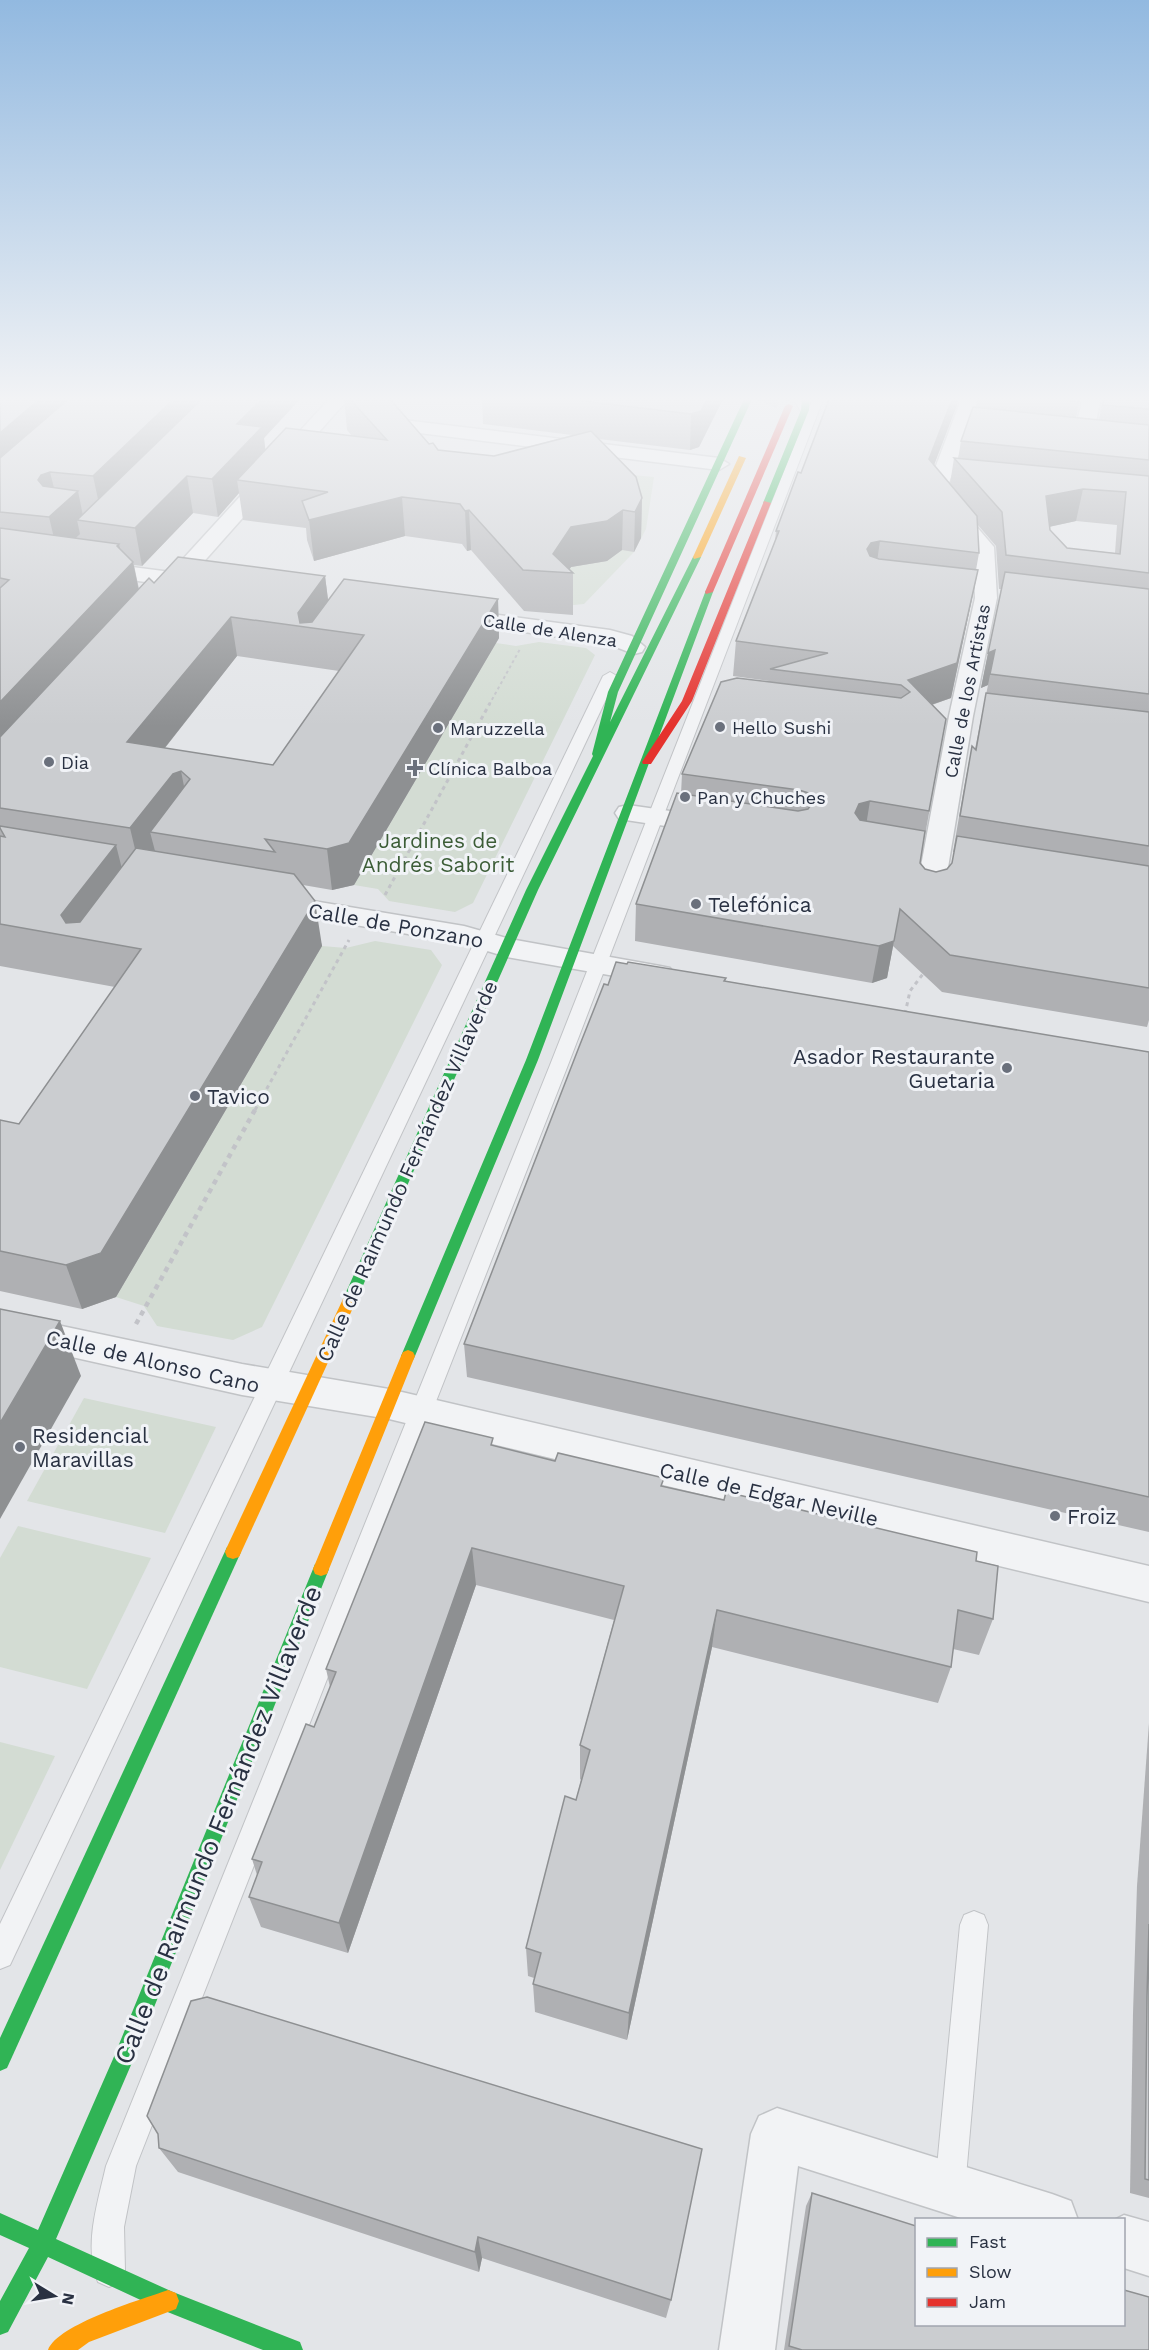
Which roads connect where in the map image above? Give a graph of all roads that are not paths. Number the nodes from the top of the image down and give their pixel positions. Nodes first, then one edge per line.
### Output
1 (248, 507) edge
2 (695, 507) edge
3 (720, 507) edge
4 (744, 507) edge
5 (772, 507) edge
6 (947, 507) edge
7 (82, 546) edge
8 (0, 556) edge
9 (64, 565) junction
10 (176, 580) junction
11 (226, 586) edge
12 (148, 610) edge
13 (430, 613) edge
14 (630, 644) junction
15 (701, 703) junction
16 (597, 754) junction
17 (647, 762) junction
18 (628, 813) junction
19 (656, 817) junction
20 (739, 829) edge
21 (929, 898) edge
22 (245, 899) edge
23 (496, 944) junction
24 (585, 962) junction
25 (681, 979) edge
26 (0, 1327) edge
27 (271, 1387) junction
28 (307, 1394) junction
29 (404, 1408) junction
30 (1149, 1584) edge
31 (974, 1925) dead end
32 (0, 1955) edge
33 (0, 2061) edge
34 (950, 2188) junction
35 (1046, 2218) edge
36 (22, 2234) edge
37 (1125, 2242) edge
38 (1149, 2249) edge
39 (109, 2274) junction
40 (168, 2301) junction
41 (0, 2324) edge
42 (14, 2350) edge
43 (59, 2350) edge
44 (292, 2350) edge
45 (747, 2350) edge

1 - 10 street
2 - 14 lane
3 - 16 main road, Calle de Raimundo Fernández Villaverde
4 - 17 main road, Calle de Raimundo Fernández Villaverde
5 - 15 lane
6 - 21 street, Calle de los Artistas
7 - 9 street
8 - 9 street
9 - 10 street
10 - 11 street
10 - 12 street
13 - 14 street, Calle de Alenza
14 - 16 main road, Calle de Raimundo Fernández Villaverde
14 - 23 lane
15 - 17 main road, Calle de Raimundo Fernández Villaverde
15 - 19 lane
16 - 23 main road, Calle de Raimundo Fernández Villaverde
17 - 18 main road, Calle de Raimundo Fernández Villaverde
18 - 19 street
18 - 24 main road, Calle de Raimundo Fernández Villaverde
19 - 20 street
19 - 24 lane
22 - 23 street, Calle de Ponzano
23 - 24 street
23 - 27 lane
23 - 28 main road, Calle de Raimundo Fernández Villaverde
24 - 25 street
24 - 29 lane
24 - 29 main road, Calle de Raimundo Fernández Villaverde
26 - 27 street, Calle de Alonso Cano
27 - 28 street, Calle de Alonso Cano
27 - 32 lane
28 - 29 street, Calle de Raimundo Fernández Villaverde
28 - 33 main road, Calle de Raimundo Fernández Villaverde
29 - 30 street, Calle de Edgar Neville
29 - 36 main road, Calle de Raimundo Fernández Villaverde
29 - 39 lane
31 - 34 lane
34 - 35 street
34 - 45 street
36 - 39 main road
36 - 41 main road, Calle de Raimundo Fernández Villaverde
36 - 42 street, Calle de Raimundo Fernández Villaverde
37 - 38 street
39 - 40 main road
40 - 43 main road
40 - 44 main road

